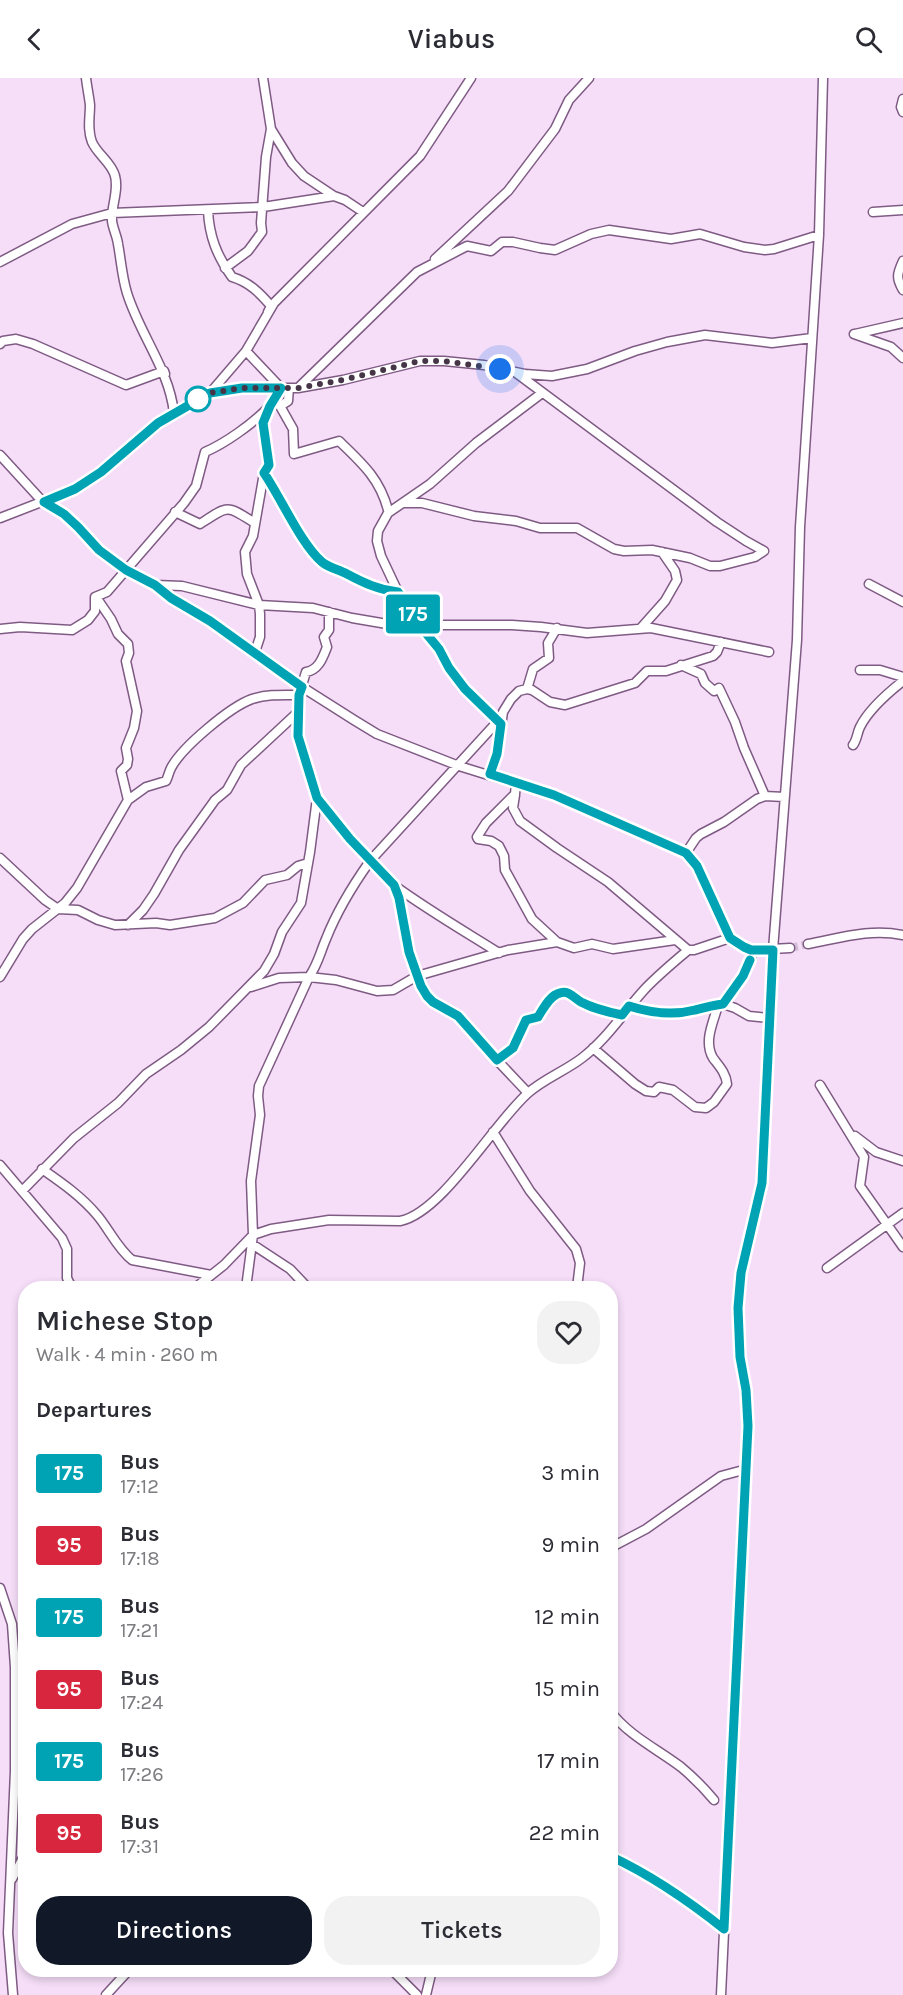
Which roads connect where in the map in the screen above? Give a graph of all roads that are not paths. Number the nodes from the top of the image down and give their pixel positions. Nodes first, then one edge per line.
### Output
1 (86, 78) edge
2 (263, 78) edge
3 (471, 78) edge
4 (589, 78) edge
5 (823, 78) edge
6 (903, 99) edge
7 (903, 112) edge
8 (271, 129) junction
9 (334, 196) junction
10 (263, 207) junction
11 (208, 210) junction
12 (903, 210) edge
13 (363, 212) junction
14 (873, 212) dead end
15 (112, 213) junction
16 (819, 236) junction
17 (903, 261) edge
18 (0, 262) edge
19 (225, 268) junction
20 (426, 268) junction
21 (903, 290) edge
22 (266, 318) junction
23 (903, 323) edge
24 (812, 338) junction
25 (0, 344) edge
26 (246, 351) junction
27 (903, 358) edge
28 (164, 371) junction
29 (515, 372) junction
30 (289, 388) junction
31 (210, 393) junction
32 (542, 393) junction
33 (270, 406) junction
34 (174, 413) junction
35 (0, 455) edge
36 (264, 473) junction
37 (44, 502) junction
38 (405, 503) junction
39 (388, 510) dead end
40 (175, 512) junction
41 (0, 518) edge
42 (255, 523) junction
43 (662, 552) junction
44 (126, 570) junction
45 (869, 584) dead end
46 (155, 585) junction
47 (398, 592) junction
48 (95, 597) junction
49 (903, 602) edge
50 (259, 605) junction
51 (329, 612) junction
52 (420, 626) junction
53 (557, 628) junction
54 (641, 628) junction
55 (0, 629) edge
56 (721, 642) junction
57 (255, 652) junction
58 (769, 652) dead end
59 (681, 665) junction
60 (860, 669) dead end
61 (903, 679) edge
62 (527, 689) junction
63 (300, 691) junction
64 (297, 713) junction
65 (499, 722) junction
66 (853, 745) dead end
67 (459, 766) junction
68 (490, 774) junction
69 (516, 784) junction
70 (515, 794) junction
71 (765, 796) junction
72 (784, 797) junction
73 (317, 798) junction
74 (128, 800) junction
75 (686, 853) junction
76 (0, 858) edge
77 (370, 861) junction
78 (309, 863) junction
79 (394, 885) junction
80 (58, 909) junction
81 (128, 925) junction
82 (903, 936) edge
83 (730, 938) junction
84 (675, 940) junction
85 (557, 942) junction
86 (808, 944) tunnel mouth
87 (790, 948) tunnel mouth
88 (688, 950) junction
89 (754, 950) junction
90 (773, 950) junction
91 (499, 953) junction
92 (417, 976) junction
93 (0, 977) edge
94 (309, 977) junction
95 (250, 987) junction
96 (721, 1004) junction
97 (629, 1006) junction
98 (622, 1015) junction
99 (770, 1018) junction
100 (593, 1048) junction
101 (497, 1060) junction
102 (820, 1085) dead end
103 (528, 1093) junction
104 (847, 1127) junction
105 (493, 1132) junction
106 (903, 1161) edge
107 (0, 1165) edge
108 (42, 1169) junction
109 (22, 1191) junction
110 (903, 1212) edge
111 (887, 1223) junction
112 (253, 1239) junction
113 (903, 1247) edge
114 (827, 1268) dead end
115 (211, 1275) junction
116 (69, 1281) edge
117 (204, 1281) edge
118 (247, 1281) edge
119 (301, 1281) edge
120 (577, 1281) edge
121 (747, 1469) junction
122 (618, 1544) edge
123 (0, 1588) edge
124 (618, 1721) edge
125 (714, 1800) dead end
126 (618, 1860) edge
127 (18, 1867) edge
128 (10, 1882) junction
129 (9, 1898) junction
130 (0, 1908) edge
131 (724, 1929) junction
132 (123, 1977) edge
133 (399, 1977) edge
134 (430, 1977) edge
135 (13, 1995) edge
136 (106, 1995) edge
137 (417, 1995) edge
138 (426, 1995) edge
139 (721, 1995) edge

1 - 15 street
2 - 8 street
3 - 13 street
4 - 20 street
5 - 16 street
6 - 7 street
8 - 9 street
8 - 10 street
9 - 10 street
9 - 13 street
10 - 11 street
10 - 19 street
11 - 15 street
11 - 19 street
12 - 14 street
13 - 22 street
15 - 18 street
15 - 28 street
16 - 20 street
16 - 24 street
17 - 21 street
19 - 22 street
20 - 30 street
22 - 26 street
23 - 27 street
24 - 29 street
24 - 72 street
25 - 28 street
26 - 30 street
26 - 31 street
28 - 34 street
29 - 30 street
29 - 32 street
30 - 31 street
30 - 33 street
30 - 39 street
31 - 34 street
32 - 38 street
32 - 43 street
33 - 36 street
33 - 40 street
34 - 37 street
35 - 37 street
36 - 42 street
36 - 47 street
37 - 41 street
37 - 44 street
38 - 43 street
38 - 47 street
40 - 42 street
40 - 44 street
42 - 50 street
43 - 54 street
44 - 46 street
44 - 48 street
45 - 49 street
46 - 50 street
46 - 57 street
47 - 52 street
48 - 55 street
48 - 74 street
50 - 51 street
50 - 57 street
51 - 52 street
51 - 63 street
52 - 53 street
52 - 65 street
53 - 54 street
53 - 62 street
54 - 56 street
56 - 58 street
56 - 59 street
57 - 63 street
59 - 62 street
59 - 71 street
60 - 61 street
61 - 66 street
62 - 65 street
63 - 64 street
63 - 67 street
63 - 74 street
64 - 73 street
64 - 81 street
65 - 67 street
65 - 68 street
67 - 68 street
67 - 77 street
68 - 69 street
69 - 70 street
69 - 75 street
70 - 84 street
70 - 85 street
71 - 72 street
71 - 75 street
72 - 90 street
73 - 77 street
73 - 78 street
74 - 80 street
75 - 83 street
76 - 80 street
77 - 79 street
77 - 94 street
78 - 81 street
78 - 95 street
79 - 91 street
79 - 92 street
80 - 81 street
80 - 93 street
82 - 86 street
83 - 88 street
83 - 89 street
84 - 85 street
84 - 88 street
85 - 91 street
87 - 90 street
88 - 97 street
89 - 90 street
89 - 96 street
90 - 99 street
91 - 92 street
92 - 94 street
92 - 101 street
94 - 95 street
94 - 112 street
95 - 108 street
96 - 97 street
96 - 99 street
96 - 100 street
97 - 98 street
98 - 100 street
98 - 101 street
99 - 121 street
100 - 103 street
101 - 103 street
102 - 104 street
103 - 105 street
104 - 106 street
104 - 111 street
105 - 112 street
105 - 120 street
107 - 109 street
108 - 109 street
108 - 115 street
109 - 116 street
110 - 111 street
111 - 113 street
111 - 114 street
112 - 115 street
112 - 118 street
112 - 119 street
115 - 117 street
121 - 122 street
121 - 131 street
123 - 128 street
124 - 125 street
126 - 131 street
127 - 128 street
128 - 129 street
129 - 130 street
129 - 135 street
131 - 139 street
132 - 136 street
133 - 137 street
134 - 138 street

